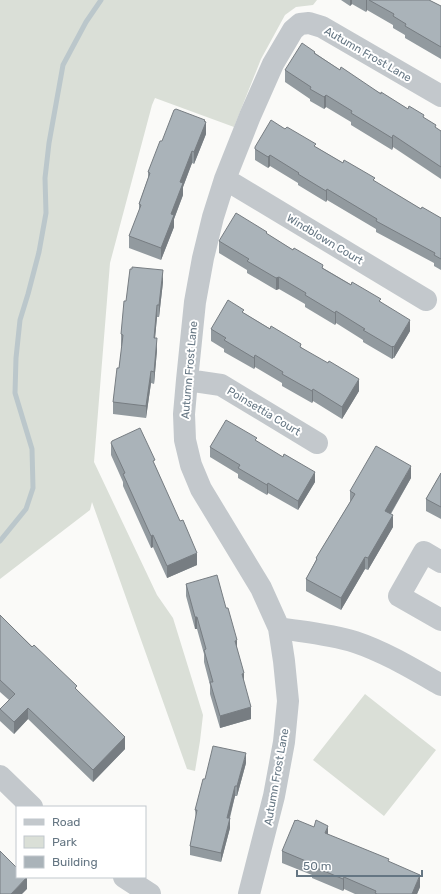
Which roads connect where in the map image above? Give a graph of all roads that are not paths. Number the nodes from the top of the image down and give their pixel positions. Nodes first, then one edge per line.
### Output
1 (441, 96) edge
2 (225, 179) junction
3 (426, 300) dead end
4 (187, 380) junction
5 (317, 443) dead end
6 (441, 562) edge
7 (441, 620) edge
8 (279, 628) junction
9 (441, 685) edge
10 (0, 776) edge
11 (31, 806) edge
12 (126, 878) edge
13 (150, 894) edge
14 (249, 894) edge

1 - 2 street, Autumn Frost Lane
2 - 3 street, Windblown Court
2 - 4 street, Autumn Frost Lane
4 - 5 street, Poinsettia Court
4 - 8 street, Autumn Frost Lane
6 - 7 street
8 - 9 street
8 - 14 street, Autumn Frost Lane
10 - 11 street
12 - 13 street

